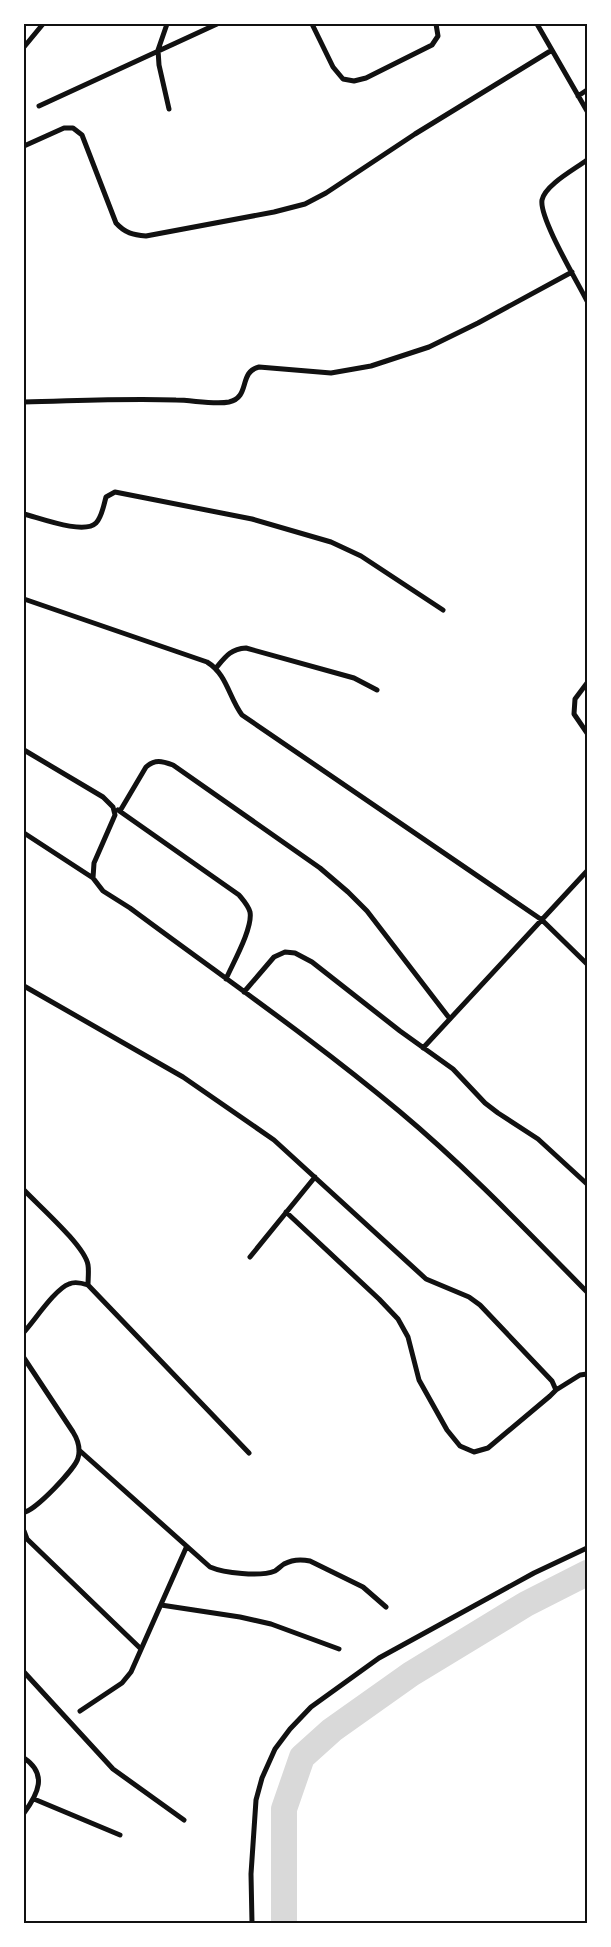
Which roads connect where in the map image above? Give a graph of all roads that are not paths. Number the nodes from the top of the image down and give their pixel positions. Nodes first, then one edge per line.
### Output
1 (43, 24) edge
2 (167, 24) edge
3 (217, 24) edge
4 (312, 24) edge
5 (436, 24) edge
6 (537, 24) edge
7 (24, 47) edge
8 (158, 50) junction
9 (552, 50) junction
10 (587, 90) edge
11 (578, 96) junction
12 (39, 106) dead end
13 (169, 109) dead end
14 (587, 111) edge
15 (24, 146) edge
16 (587, 160) edge
17 (572, 272) junction
18 (587, 300) edge
19 (24, 402) edge
20 (24, 514) edge
21 (24, 599) edge
22 (443, 610) dead end
23 (216, 668) junction
24 (587, 683) edge
25 (378, 690) dead end
26 (587, 733) edge
27 (24, 750) edge
28 (113, 807) junction
29 (120, 811) junction
30 (24, 833) edge
31 (587, 871) edge
32 (92, 878) junction
33 (542, 920) junction
34 (587, 964) edge
35 (226, 979) junction
36 (24, 986) edge
37 (244, 992) junction
38 (450, 1019) junction
39 (423, 1048) junction
40 (315, 1177) junction
41 (587, 1184) edge
42 (24, 1190) edge
43 (286, 1212) junction
44 (250, 1257) dead end
45 (88, 1285) junction
46 (587, 1292) edge
47 (24, 1332) edge
48 (24, 1358) edge
49 (587, 1374) edge
50 (556, 1390) junction
51 (79, 1450) junction
52 (250, 1453) dead end
53 (24, 1512) edge
54 (24, 1531) edge
55 (186, 1548) junction
56 (587, 1548) edge
57 (161, 1605) junction
58 (386, 1607) dead end
59 (141, 1649) junction
60 (338, 1649) dead end
61 (24, 1672) edge
62 (80, 1711) dead end
63 (24, 1758) edge
64 (34, 1799) junction
65 (24, 1813) edge
66 (184, 1820) dead end
67 (120, 1835) dead end
68 (252, 1923) edge

1 - 7 street
2 - 8 street
3 - 8 street
4 - 5 street
6 - 9 street
8 - 12 street
8 - 13 street
9 - 11 street
9 - 15 street
10 - 11 street
11 - 14 street
16 - 17 street
17 - 18 street
17 - 19 street
20 - 22 street
21 - 23 street
23 - 25 street
23 - 33 street
24 - 26 street
27 - 28 street
28 - 29 street
28 - 32 street
29 - 35 street
29 - 38 street
30 - 32 street
31 - 33 street
32 - 35 street
33 - 34 street
33 - 38 street
35 - 37 street
36 - 40 street
37 - 39 street
37 - 46 street
38 - 39 street
39 - 41 street
40 - 43 street
40 - 50 street
42 - 45 street
43 - 44 street
43 - 50 street
45 - 47 street
45 - 52 street
48 - 51 street
49 - 50 street
51 - 53 street
51 - 55 street
54 - 59 street
55 - 57 street
55 - 58 street
56 - 68 street
57 - 59 street
57 - 60 street
59 - 62 street
61 - 66 street
63 - 64 street
64 - 65 street
64 - 67 street

